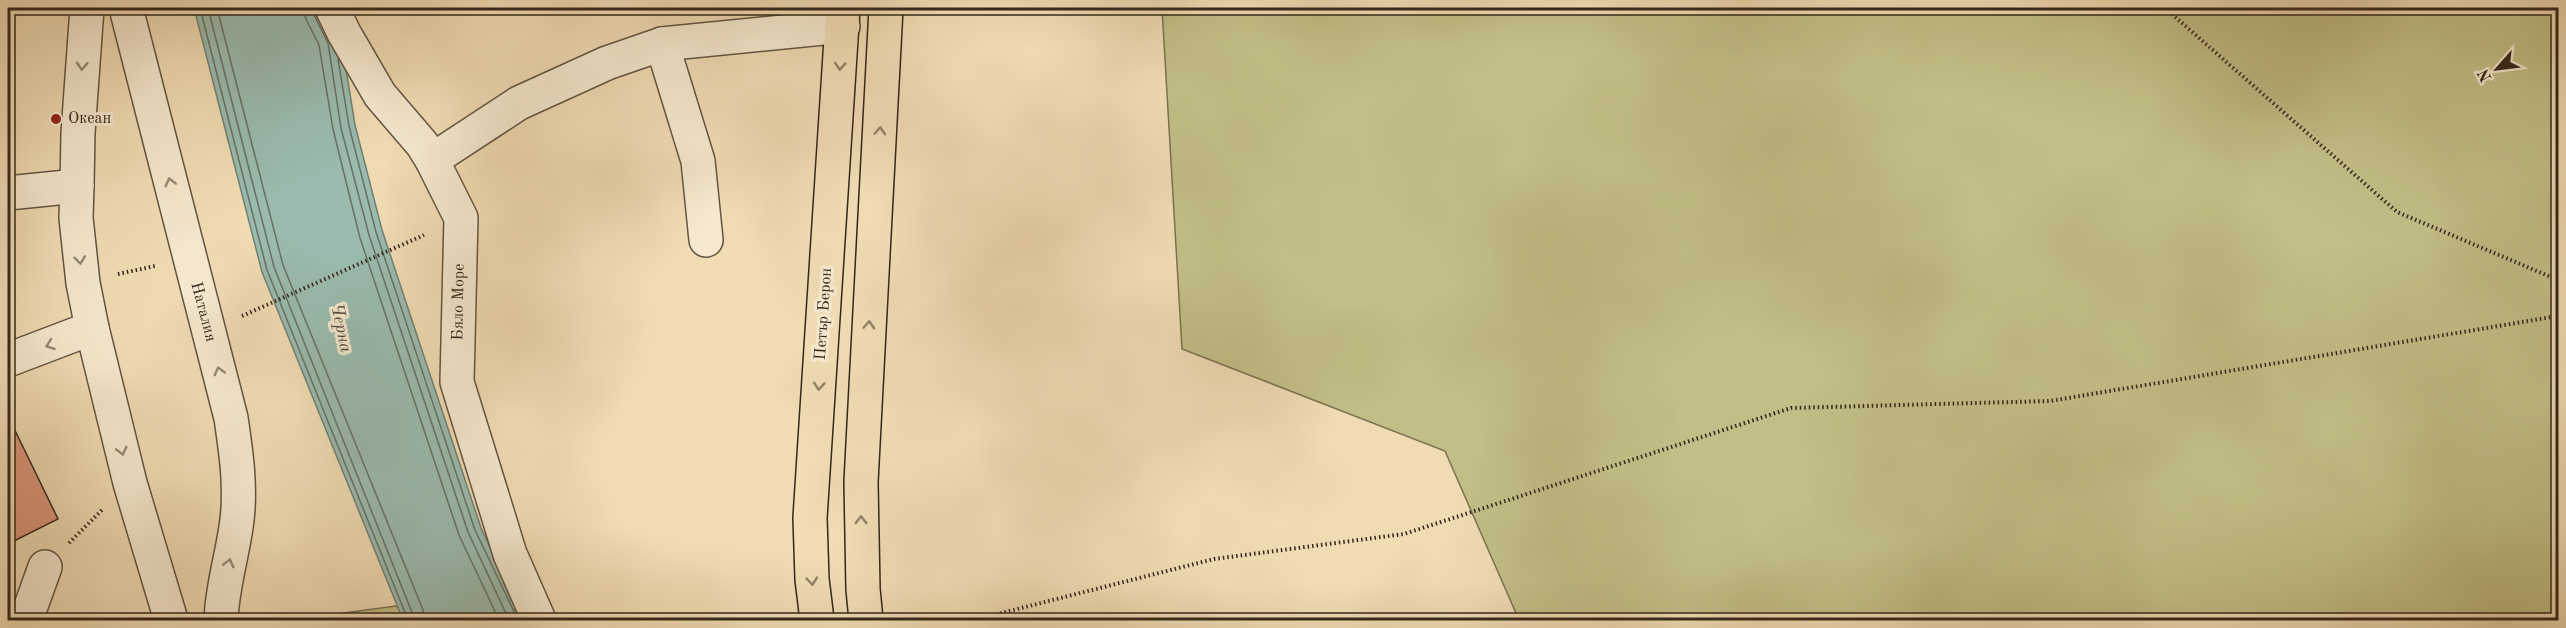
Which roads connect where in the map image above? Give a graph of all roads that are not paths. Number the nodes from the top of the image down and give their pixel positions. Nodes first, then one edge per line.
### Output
1 (87, 8) edge
2 (126, 8) edge
3 (332, 8) edge
4 (886, 8) edge
5 (843, 17) edge
6 (662, 44) junction
7 (432, 160) junction
8 (76, 186) junction
9 (8, 193) edge
10 (706, 240) dead end
11 (92, 328) junction
12 (8, 360) edge
13 (45, 567) road end
14 (26, 621) edge
15 (171, 621) edge
16 (221, 621) edge
17 (539, 621) edge
18 (817, 621) edge
19 (866, 621) edge

1 -> 8 street
16 -> 2 street, Наталия
3 - 7 street, Бяло Море
19 -> 4 main road
5 - 6 street
5 -> 18 main road, Петър Берон
6 - 7 street
6 - 10 street
7 - 17 street, Бяло Море
8 - 9 street
8 -> 11 street
11 -> 12 street
11 -> 15 street
13 - 14 street

